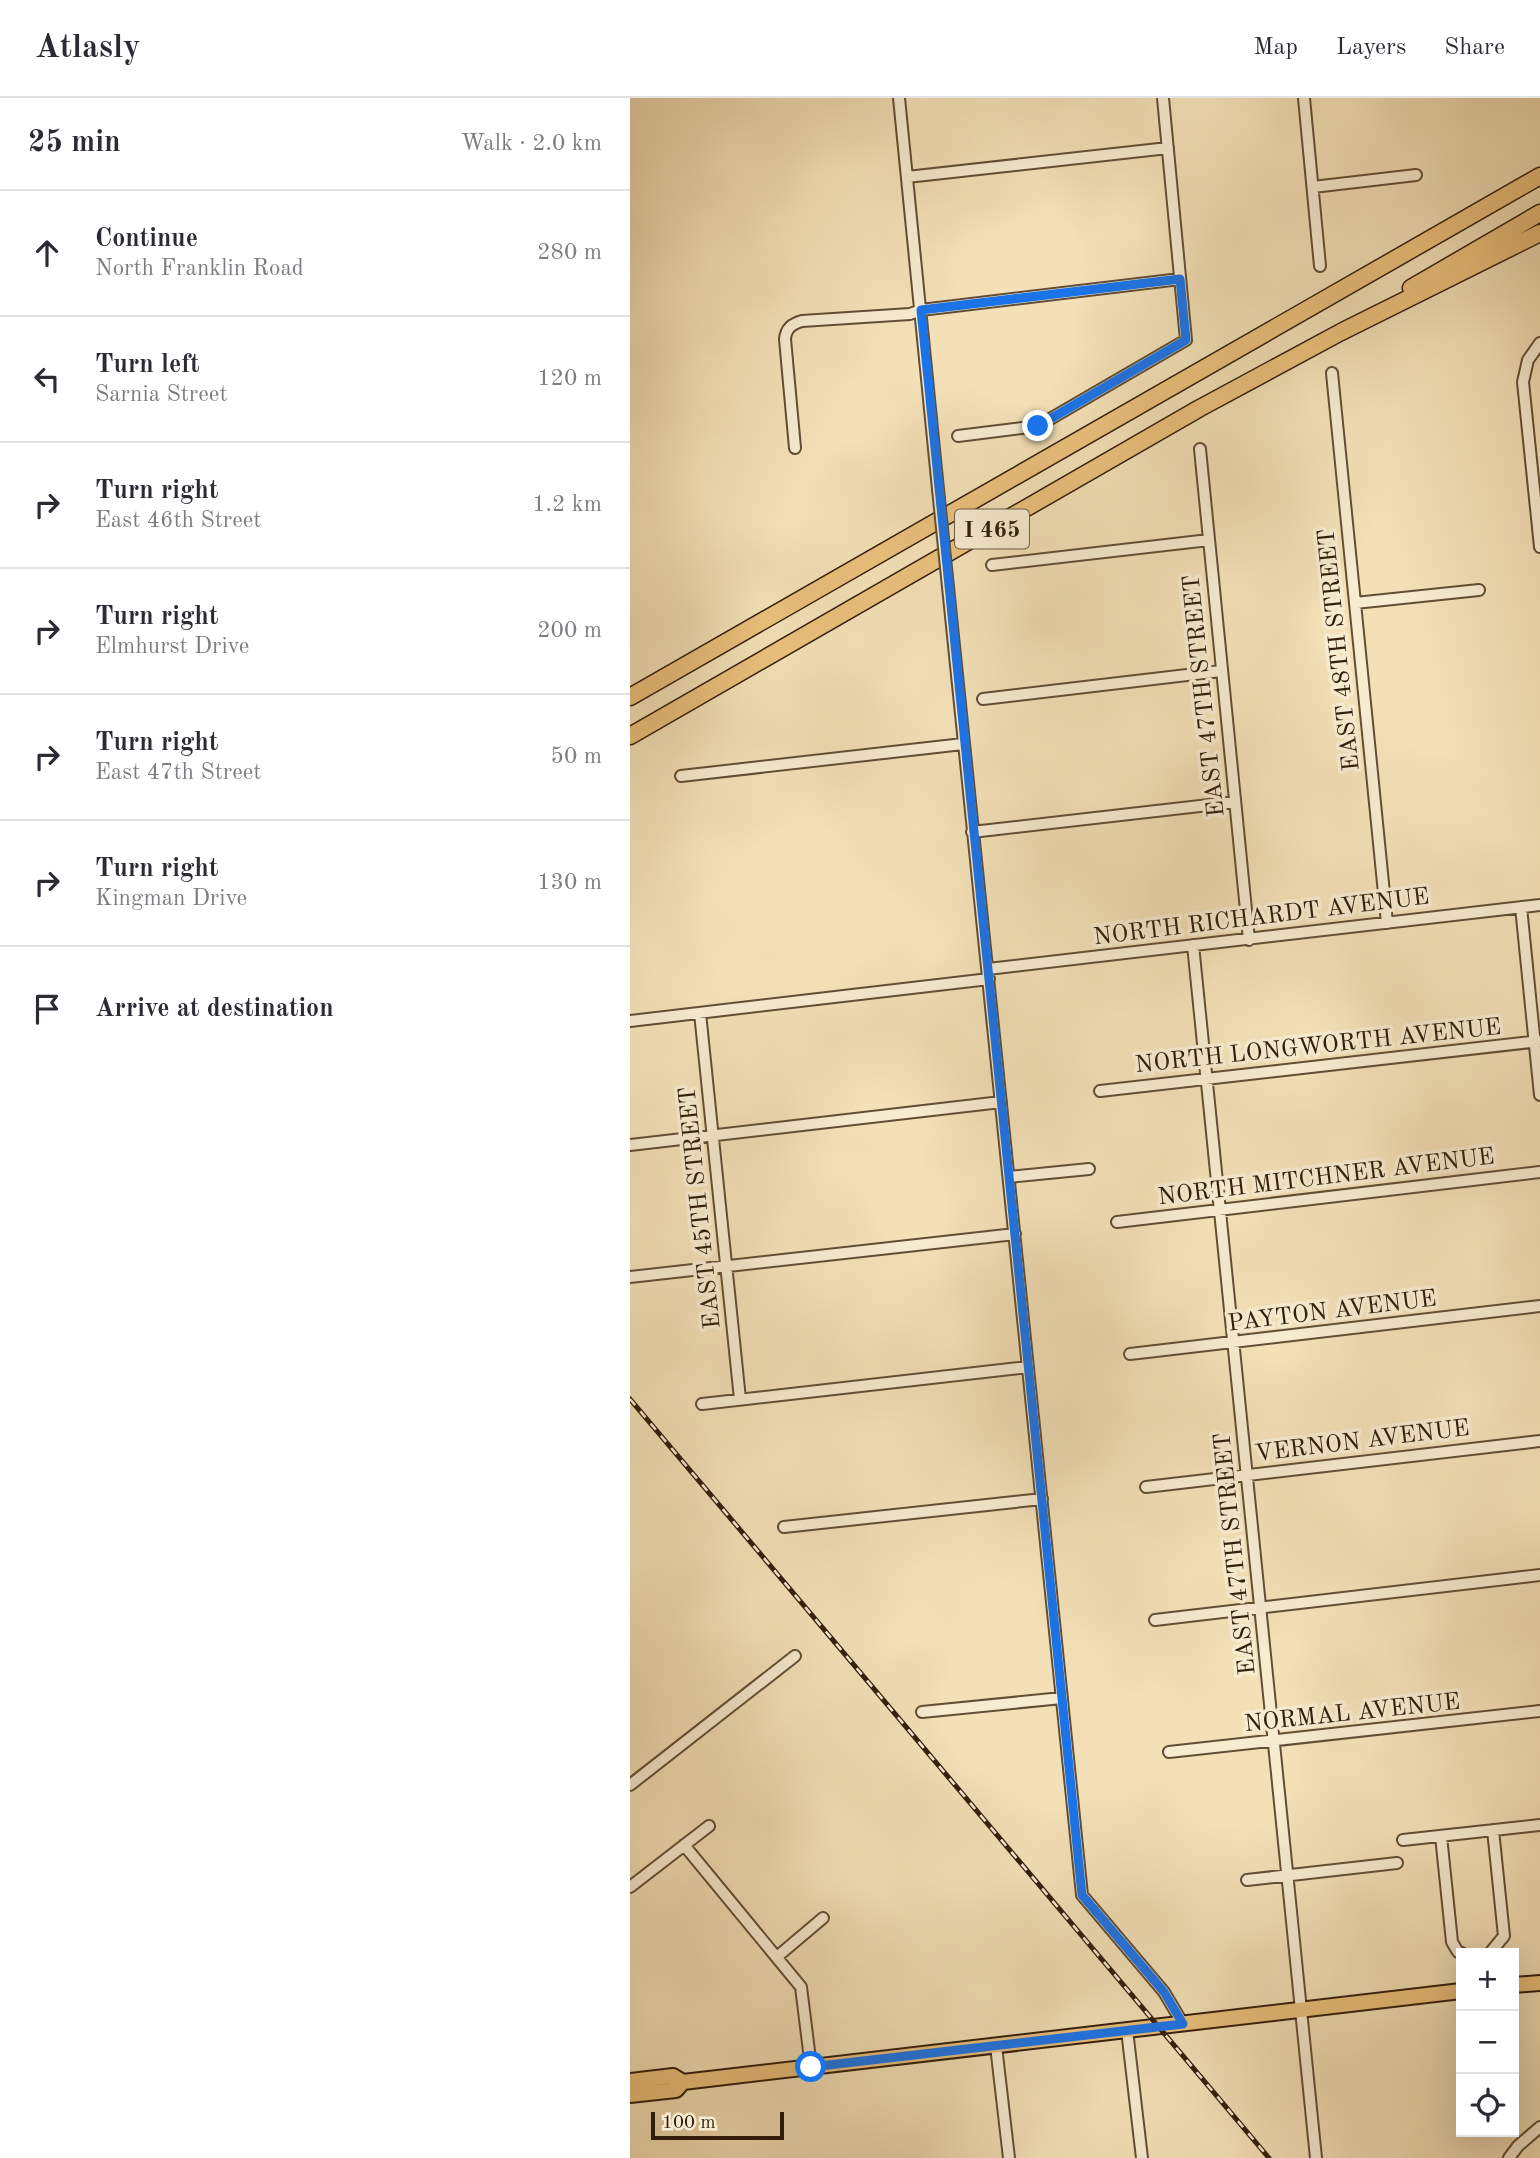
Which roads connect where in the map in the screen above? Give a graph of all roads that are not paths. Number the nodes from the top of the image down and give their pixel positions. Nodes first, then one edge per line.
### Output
1 (900, 98) edge
2 (1163, 98) edge
3 (1304, 98) edge
4 (1168, 148) junction
5 (1416, 175) dead end
6 (1540, 176) edge
7 (907, 177) junction
8 (1313, 187) junction
9 (1540, 214) edge
10 (1540, 233) edge
11 (1320, 266) dead end
12 (1180, 279) junction
13 (921, 310) junction
14 (1341, 332) junction
15 (1540, 343) edge
16 (1332, 373) dead end
17 (957, 436) dead end
18 (795, 448) dead end
19 (1200, 449) dead end
20 (1209, 540) junction
21 (1540, 547) edge
22 (992, 565) dead end
23 (1479, 590) dead end
24 (1355, 603) junction
25 (1221, 671) junction
26 (630, 697) edge
27 (983, 699) dead end
28 (630, 736) edge
29 (964, 744) junction
30 (681, 776) dead end
31 (1235, 802) junction
32 (972, 832) junction
33 (1540, 905) edge
34 (1521, 907) junction
35 (1387, 923) junction
36 (1249, 940) junction
37 (1193, 945) junction
38 (988, 974) junction
39 (700, 1013) junction
40 (630, 1021) edge
41 (1537, 1041) edge
42 (1206, 1080) junction
43 (1100, 1091) dead end
44 (1540, 1095) edge
45 (1001, 1102) junction
46 (713, 1135) junction
47 (630, 1144) edge
48 (1089, 1169) dead end
49 (1540, 1172) edge
50 (1009, 1177) junction
51 (1220, 1211) junction
52 (1117, 1222) dead end
53 (1014, 1234) junction
54 (726, 1266) junction
55 (630, 1278) edge
56 (1540, 1306) edge
57 (1233, 1343) junction
58 (1130, 1354) dead end
59 (1028, 1367) junction
60 (740, 1399) junction
61 (702, 1404) dead end
62 (1540, 1441) edge
63 (1247, 1475) junction
64 (1146, 1487) dead end
65 (1042, 1499) junction
66 (784, 1527) dead end
67 (1540, 1575) edge
68 (1261, 1608) junction
69 (1155, 1620) dead end
70 (795, 1656) dead end
71 (1062, 1698) junction
72 (1540, 1711) edge
73 (922, 1712) dead end
74 (1274, 1742) junction
75 (1169, 1752) dead end
76 (631, 1784) edge
77 (1540, 1825) edge
78 (709, 1826) dead end
79 (1493, 1830) junction
80 (1441, 1836) junction
81 (1402, 1840) dead end
82 (684, 1845) junction
83 (1397, 1863) dead end
84 (1289, 1875) junction
85 (1247, 1880) dead end
86 (630, 1887) edge
87 (823, 1918) dead end
88 (1494, 1948) edge
89 (1456, 1949) edge
90 (778, 1956) junction
91 (1540, 1983) edge
92 (1519, 1985) edge
93 (1456, 1993) edge
94 (1302, 2010) junction
95 (1183, 2024) junction
96 (1127, 2030) junction
97 (996, 2046) junction
98 (811, 2067) junction
99 (630, 2081) edge
100 (682, 2081) junction
101 (630, 2095) edge
102 (1540, 2127) edge
103 (1009, 2158) edge
104 (1142, 2158) edge
105 (1316, 2158) edge
106 (1509, 2158) edge

1 - 7 street
2 - 4 street
3 - 8 street
4 - 7 street
4 - 12 street
5 - 8 street
6 - 26 highway, I 465
7 - 13 street
8 - 11 street
9 - 14 highway, I 465
10 - 14 highway
12 - 13 street
12 - 17 street
13 - 18 street
13 - 29 street, bridge
14 - 28 highway, I 465
15 - 21 street
16 - 24 street, EAST 48TH STREET
19 - 20 street, EAST 47TH STREET
20 - 22 street
20 - 25 street, EAST 47TH STREET
23 - 24 street
24 - 35 street, EAST 48TH STREET
25 - 27 street
25 - 31 street, EAST 47TH STREET
29 - 30 street
29 - 32 street
31 - 32 street
31 - 36 street, EAST 47TH STREET
32 - 38 street
33 - 34 street, NORTH RICHARDT AVENUE
34 - 35 street, NORTH RICHARDT AVENUE
34 - 41 street
35 - 36 street, NORTH RICHARDT AVENUE
36 - 37 street, NORTH RICHARDT AVENUE
37 - 38 street, NORTH RICHARDT AVENUE
37 - 42 street, EAST 47TH STREET
38 - 39 street, NORTH RICHARDT AVENUE
38 - 45 street
39 - 40 street, NORTH RICHARDT AVENUE
39 - 46 street, EAST 45TH STREET
41 - 42 street, NORTH LONGWORTH AVENUE
41 - 44 street
42 - 43 street, NORTH LONGWORTH AVENUE
42 - 51 street, EAST 47TH STREET
45 - 46 street
45 - 50 street
46 - 47 street
46 - 54 street, EAST 45TH STREET
48 - 50 street
49 - 51 street, NORTH MITCHNER AVENUE
50 - 53 street
51 - 52 street, NORTH MITCHNER AVENUE
51 - 57 street, EAST 47TH STREET
53 - 54 street
53 - 59 street
54 - 55 street
54 - 60 street, EAST 45TH STREET
56 - 57 street, PAYTON AVENUE
57 - 58 street, PAYTON AVENUE
57 - 63 street, EAST 47TH STREET
59 - 60 street
59 - 65 street
60 - 61 street
62 - 63 street, VERNON AVENUE
63 - 64 street, VERNON AVENUE
63 - 68 street, EAST 47TH STREET
65 - 66 street
65 - 71 street
67 - 68 street
68 - 69 street
68 - 74 street, EAST 47TH STREET
70 - 76 street
71 - 73 street
71 - 95 street
72 - 74 street, NORMAL AVENUE
74 - 75 street, NORMAL AVENUE
74 - 84 street, EAST 47TH STREET
77 - 79 street
78 - 82 street
79 - 80 street
79 - 88 street
80 - 81 street
80 - 89 street
82 - 86 street
82 - 90 street
83 - 84 street
84 - 85 street
84 - 94 street, EAST 47TH STREET
87 - 90 street
90 - 98 street
91 - 92 main road
93 - 94 main road
94 - 95 main road
94 - 105 street, EAST 47TH STREET
95 - 96 main road
96 - 97 main road
96 - 104 street
97 - 98 main road
97 - 103 street
98 - 100 main road
99 - 100 main road
100 - 101 main road
102 - 106 street

